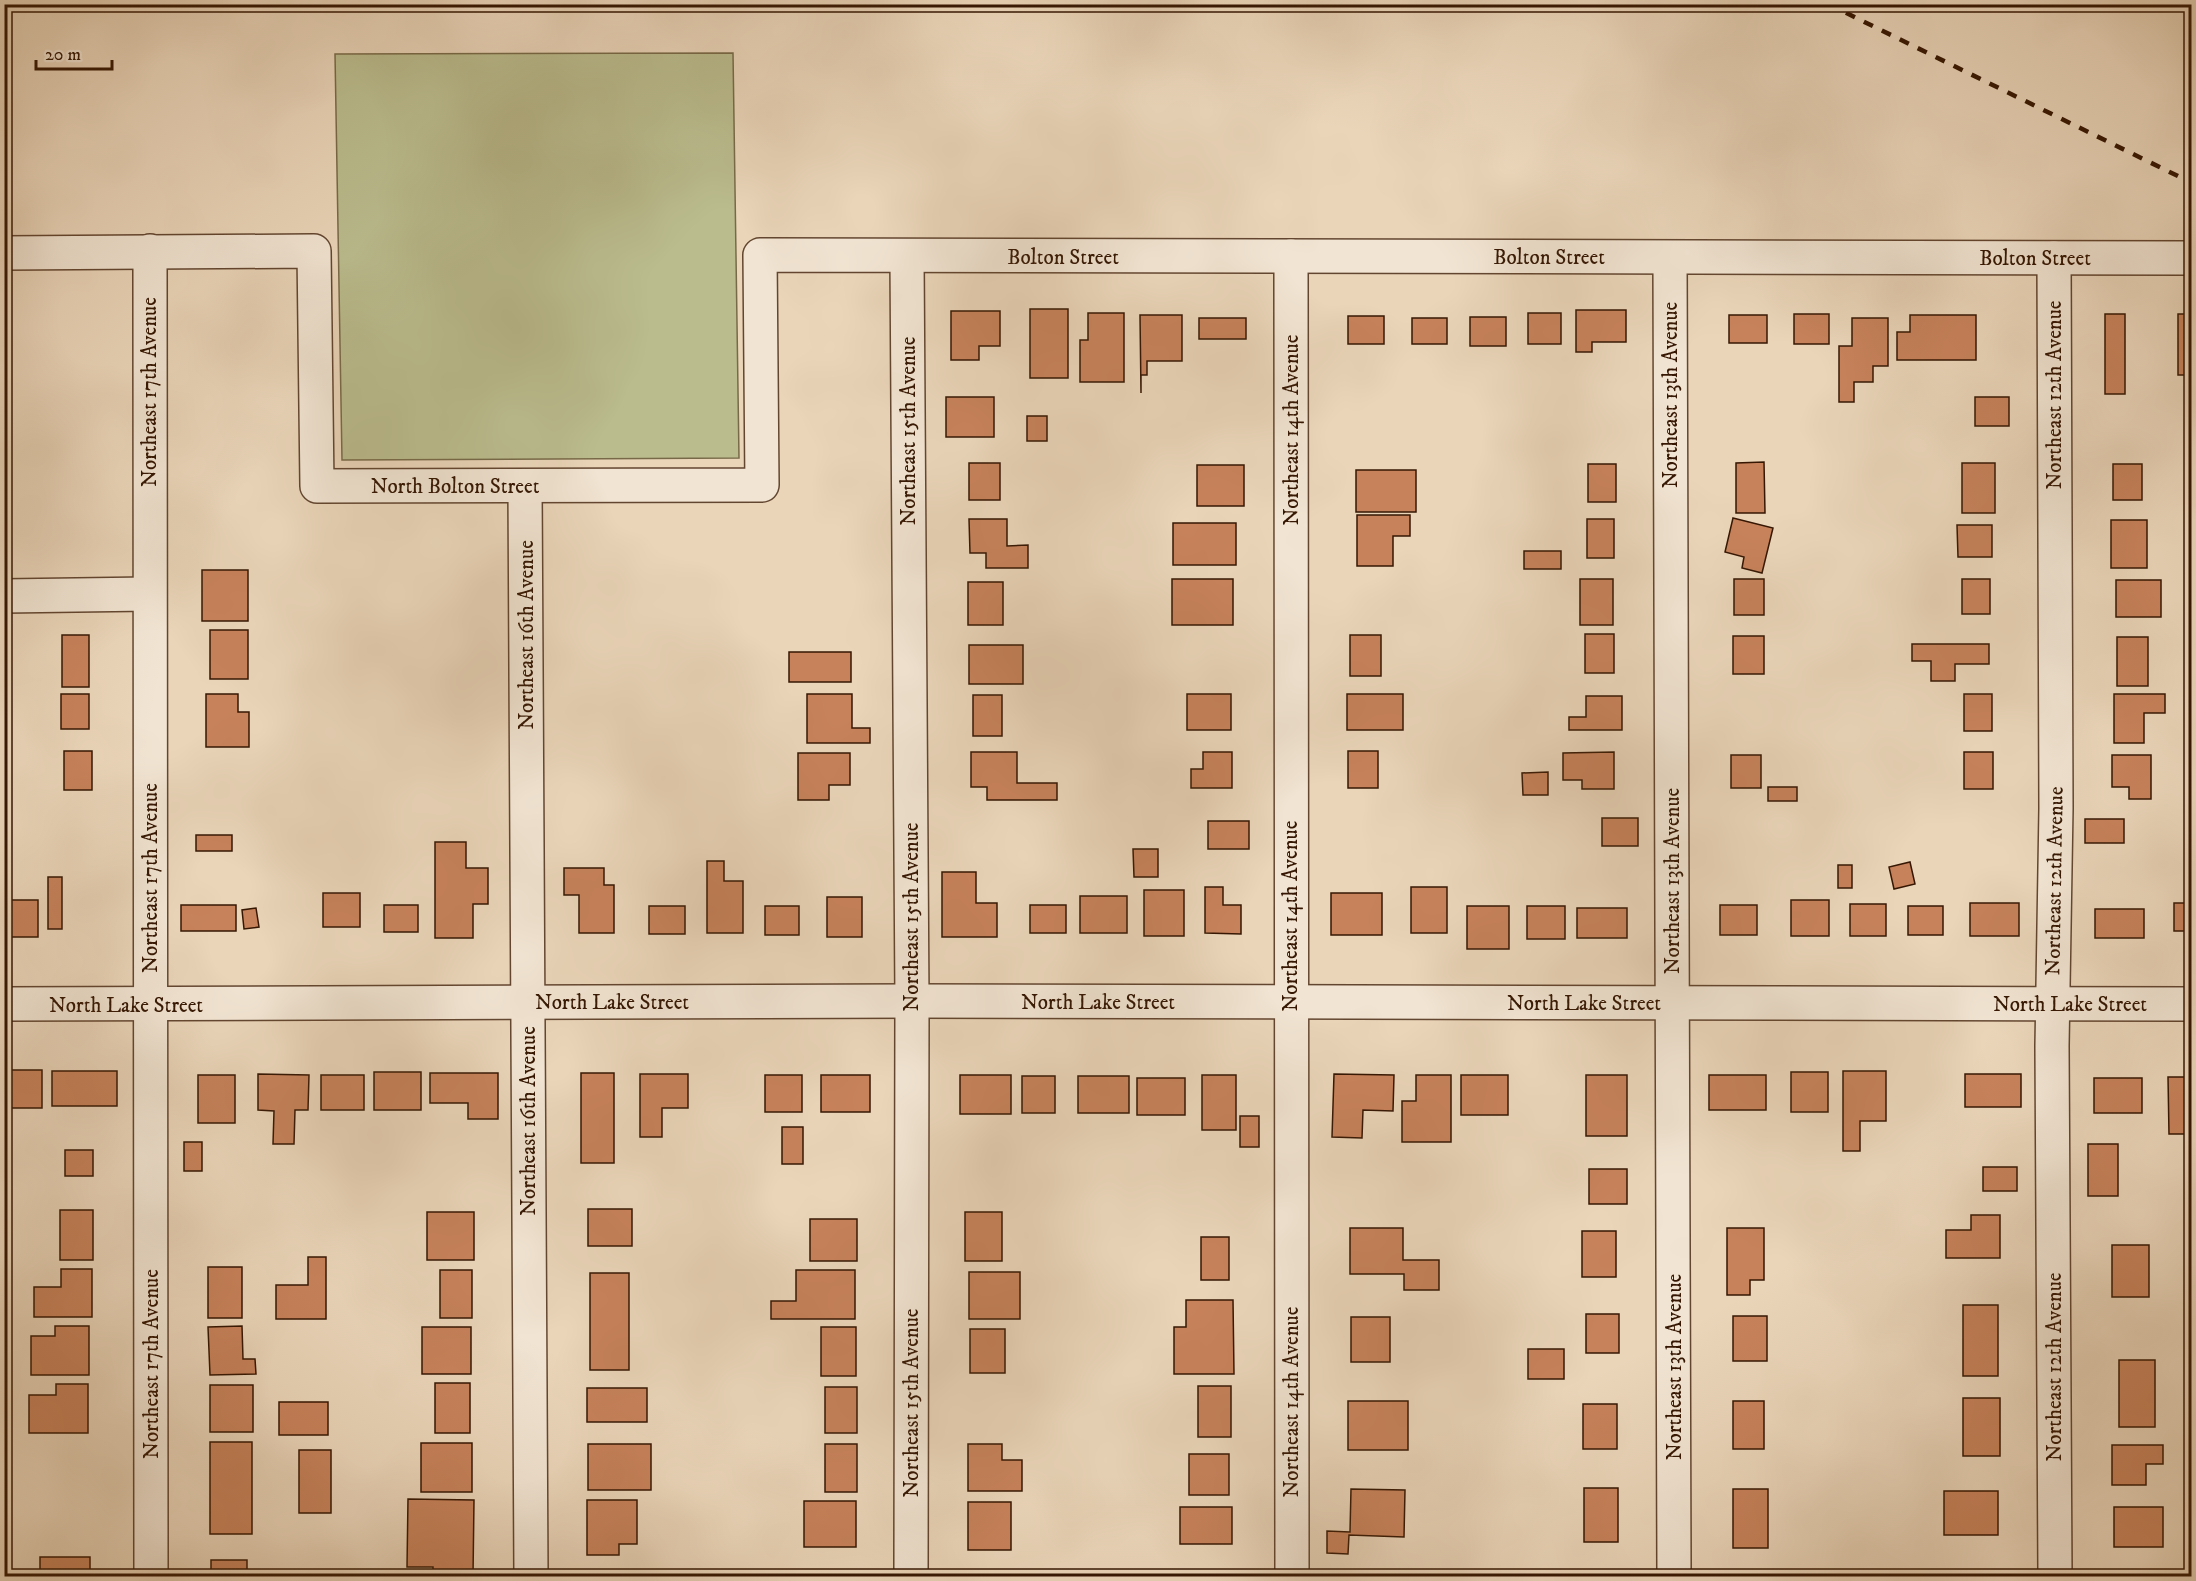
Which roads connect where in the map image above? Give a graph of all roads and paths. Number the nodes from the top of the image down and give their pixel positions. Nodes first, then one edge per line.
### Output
1 (150, 251) junction
2 (4, 253) edge
3 (1291, 256) junction
4 (908, 258) junction
5 (1670, 258) junction
6 (2054, 258) junction
7 (2192, 258) edge
8 (525, 486) junction
9 (149, 594) junction
10 (4, 596) edge
11 (912, 1001) junction
12 (527, 1002) junction
13 (1290, 1003) junction
14 (1672, 1003) junction
15 (4, 1004) edge
16 (2053, 1004) junction
17 (2192, 1004) edge
18 (150, 1006) junction
19 (151, 1576) edge
20 (531, 1576) edge
21 (911, 1576) edge
22 (1292, 1576) edge
23 (1674, 1576) edge
24 (2055, 1576) edge

1 - 2 street, North Bolton Street
1 - 8 street, North Bolton Street
1 - 9 street, Northeast 17th Avenue
3 - 4 street, Bolton Street
3 - 5 street, Bolton Street
3 - 13 street, Northeast 14th Avenue
4 - 8 street, North Bolton Street
4 - 11 street, Northeast 15th Avenue
5 - 6 street, Bolton Street
5 - 14 street, Northeast 13th Avenue
6 - 7 street, Bolton Street
6 - 16 street, Northeast 12th Avenue
8 - 12 street, Northeast 16th Avenue
9 - 10 street
9 - 18 street, Northeast 17th Avenue
11 - 12 street, North Lake Street
11 - 13 street, North Lake Street
11 - 21 street, Northeast 15th Avenue
12 - 18 street, North Lake Street
12 - 20 street, Northeast 16th Avenue
13 - 14 street, North Lake Street
13 - 22 street, Northeast 14th Avenue
14 - 16 street, North Lake Street
14 - 23 street, Northeast 13th Avenue
15 - 18 street, North Lake Street
16 - 17 street, North Lake Street
16 - 24 street, Northeast 12th Avenue
18 - 19 street, Northeast 17th Avenue

